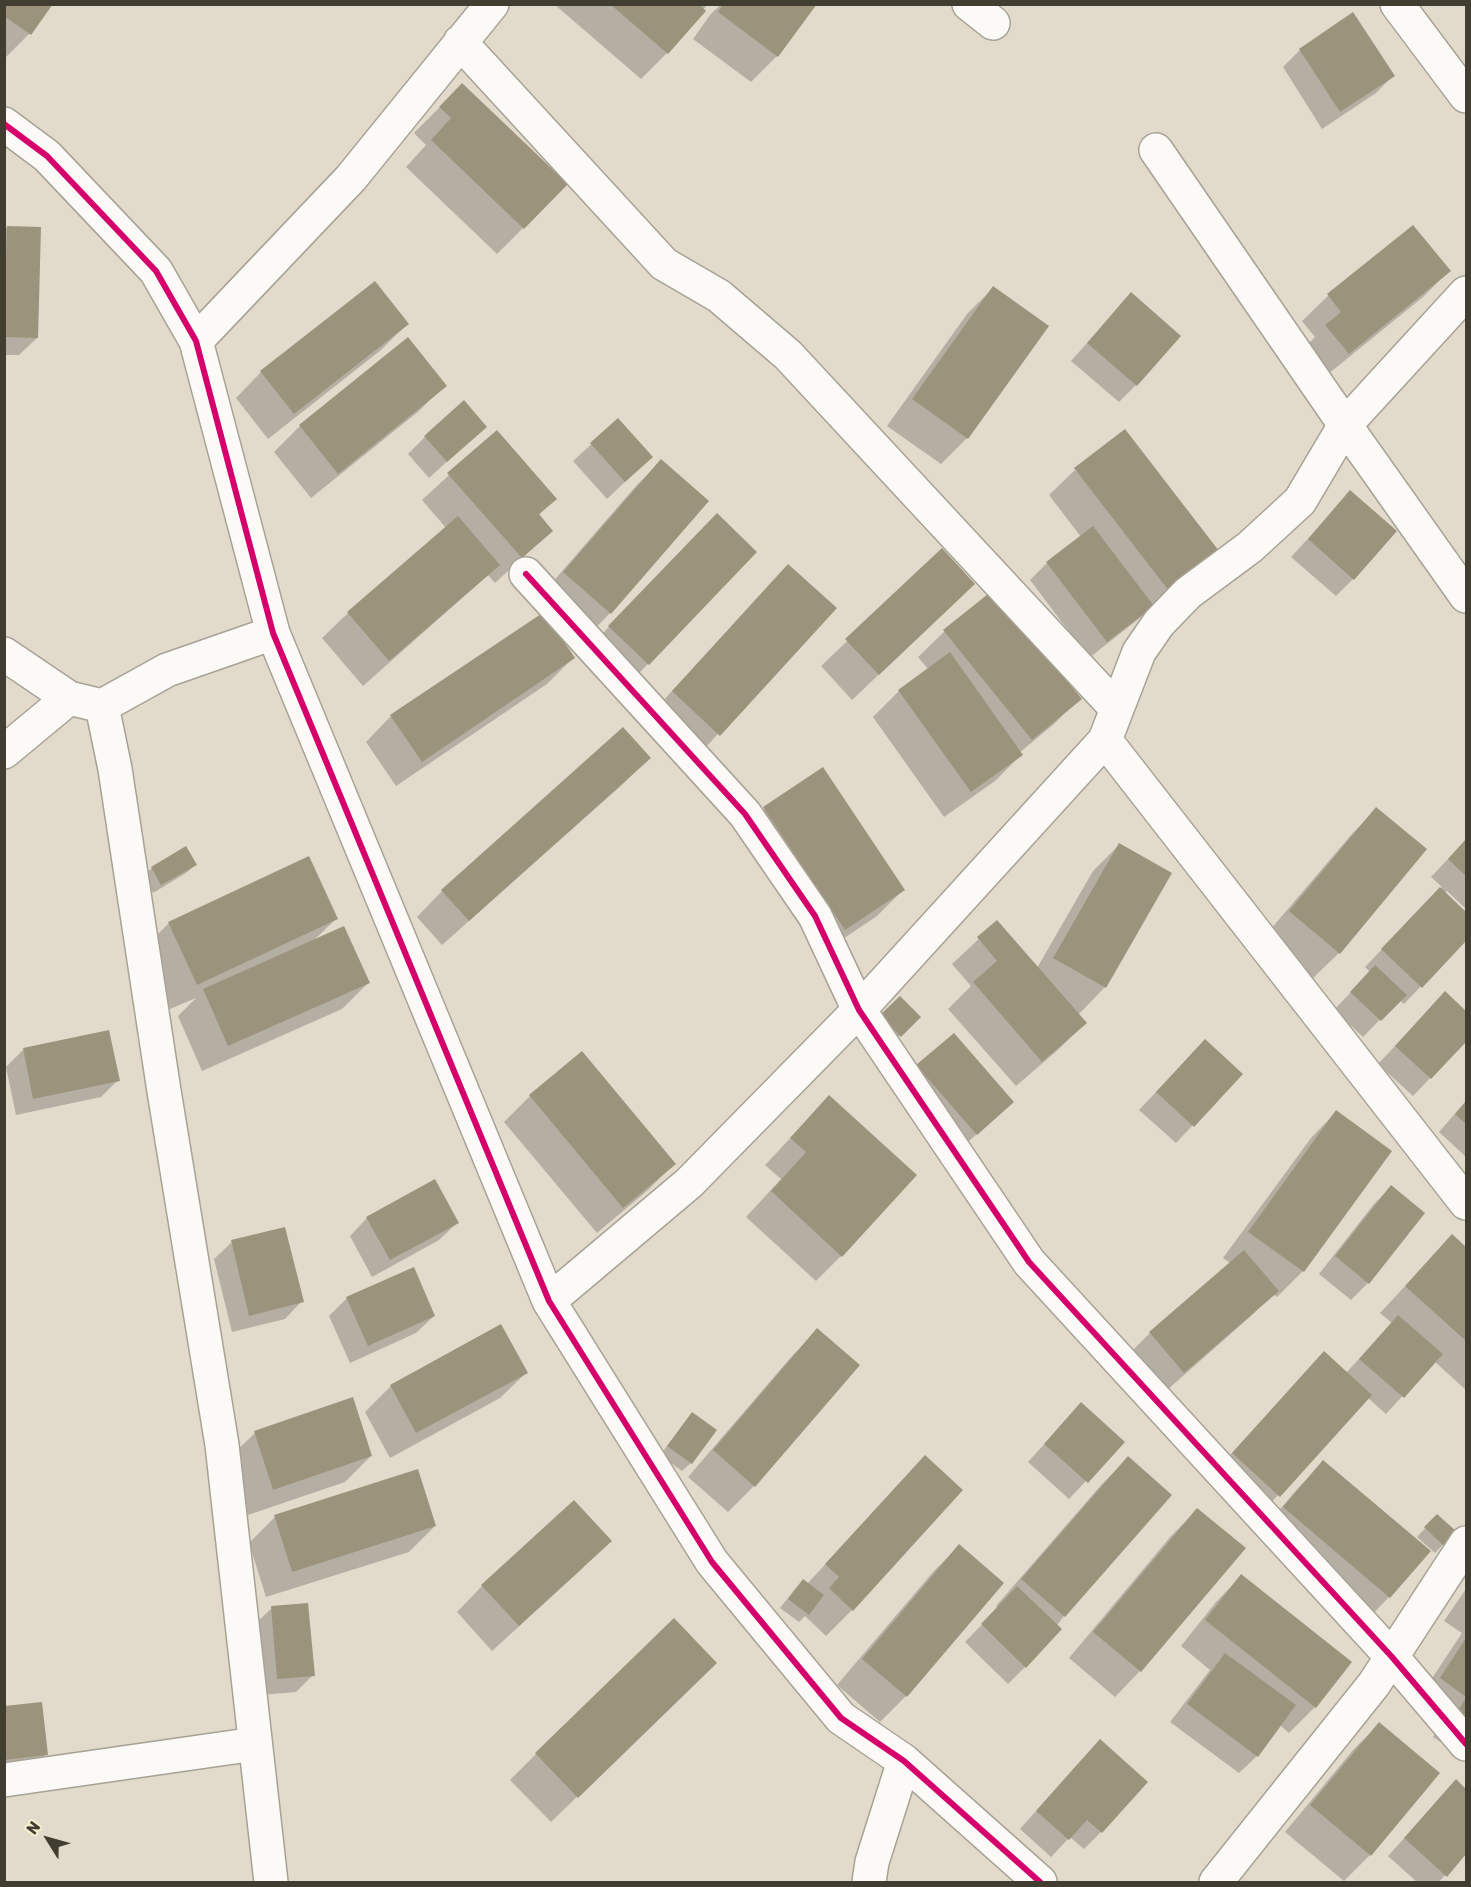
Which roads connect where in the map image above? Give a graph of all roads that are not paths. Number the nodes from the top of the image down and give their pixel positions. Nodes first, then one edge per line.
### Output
1 (492, 4) edge
2 (1397, 4) edge
3 (460, 42) junction
4 (1467, 96) edge
5 (4, 124) edge
6 (1156, 150) dead end
7 (1467, 293) edge
8 (196, 341) junction
9 (1345, 425) junction
10 (526, 574) dead end
11 (1467, 596) edge
12 (273, 633) junction
13 (4, 654) edge
14 (69, 698) junction
15 (102, 706) junction
16 (1117, 709) junction
17 (1105, 740) junction
18 (4, 752) edge
19 (859, 1010) junction
20 (1467, 1203) edge
21 (549, 1301) junction
22 (1467, 1543) edge
23 (1392, 1657) junction
24 (255, 1744) junction
25 (1467, 1744) edge
26 (904, 1761) junction
27 (4, 1780) edge
28 (271, 1882) edge
29 (869, 1882) edge
30 (1040, 1882) edge
31 (1216, 1882) edge

1 - 3 street
2 - 4 street
3 - 8 street
3 - 16 street
5 - 8 street
6 - 9 street
7 - 9 street
8 - 12 street
9 - 11 street
9 - 16 street
10 - 19 street
12 - 15 street
12 - 21 street
13 - 14 street
14 - 15 street
14 - 18 street
15 - 24 street
16 - 17 street
17 - 19 street
17 - 20 street
19 - 21 street
19 - 23 street
21 - 26 street
22 - 23 street
23 - 25 street
23 - 31 street
24 - 27 street
24 - 28 street
26 - 29 street
26 - 30 street

